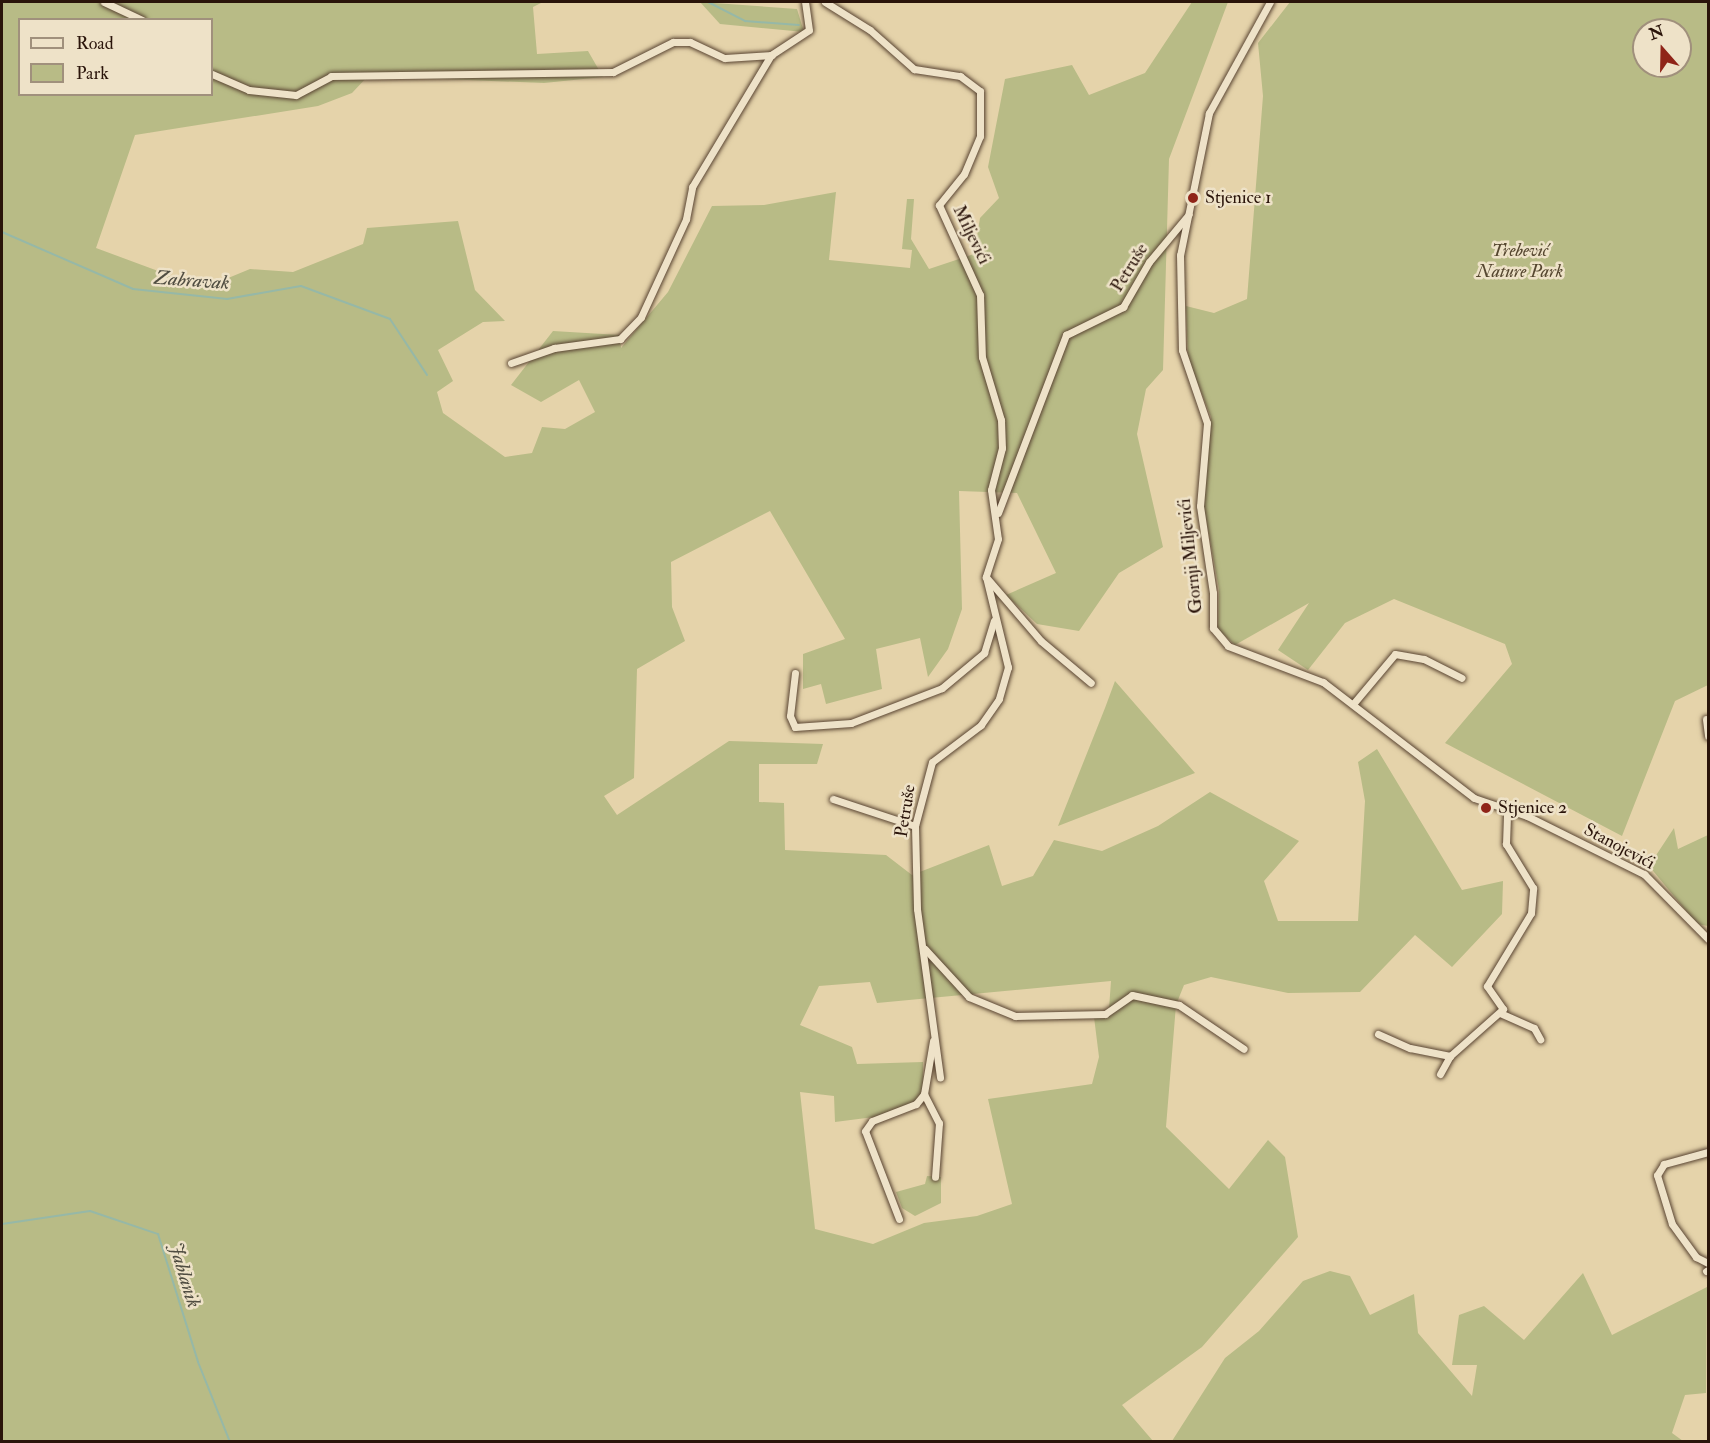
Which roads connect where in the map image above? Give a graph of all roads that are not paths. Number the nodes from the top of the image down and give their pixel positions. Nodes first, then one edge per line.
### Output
1 (104, 2) edge
2 (805, 2) edge
3 (825, 2) edge
4 (1269, 2) edge
5 (138, 18) edge
6 (772, 55) junction
7 (213, 74) edge
8 (1191, 210) junction
9 (511, 363) dead end
10 (1007, 489) junction
11 (992, 490) junction
12 (998, 513) junction
13 (986, 577) junction
14 (994, 621) junction
15 (1213, 628) joint
16 (795, 673) dead end
17 (1462, 678) dead end
18 (1091, 683) dead end
19 (1353, 704) junction
20 (1706, 719) dead end
21 (1708, 736) edge
22 (833, 799) dead end
23 (1507, 811) junction
24 (915, 826) junction
25 (1708, 939) edge
26 (925, 948) junction
27 (1500, 1013) junction
28 (1378, 1034) dead end
29 (1540, 1039) dead end
30 (933, 1041) junction
31 (1244, 1049) dead end
32 (1450, 1056) junction
33 (1440, 1074) dead end
34 (940, 1077) dead end
35 (924, 1094) junction
36 (1708, 1152) edge
37 (934, 1177) dead end
38 (898, 1219) dead end
39 (1708, 1268) edge

1 - 5 street
2 - 6 street
3 - 11 street, Miljevići
4 - 8 street, Gornji Miljevići
6 - 7 street
6 - 9 street
8 - 10 street, Petruše
8 - 15 street, Gornji Miljevići
10 - 11 street
10 - 12 street
11 - 12 street, Miljevići
12 - 13 street, Petruše
13 - 14 street, Petruše
13 - 18 street
14 - 16 street, Petruše
14 - 24 street, Petruše
15 - 19 street, Stanojevići
17 - 19 street
19 - 23 street, Stanojevići
20 - 21 street
22 - 24 street
23 - 25 street, Stanojevići
23 - 27 street
24 - 26 street, Petruše
26 - 30 street, Petruše
26 - 31 street
27 - 29 street
27 - 32 street
28 - 32 street
30 - 34 street, Petruše
30 - 35 street
32 - 33 street
35 - 37 street
35 - 38 street
36 - 39 street

